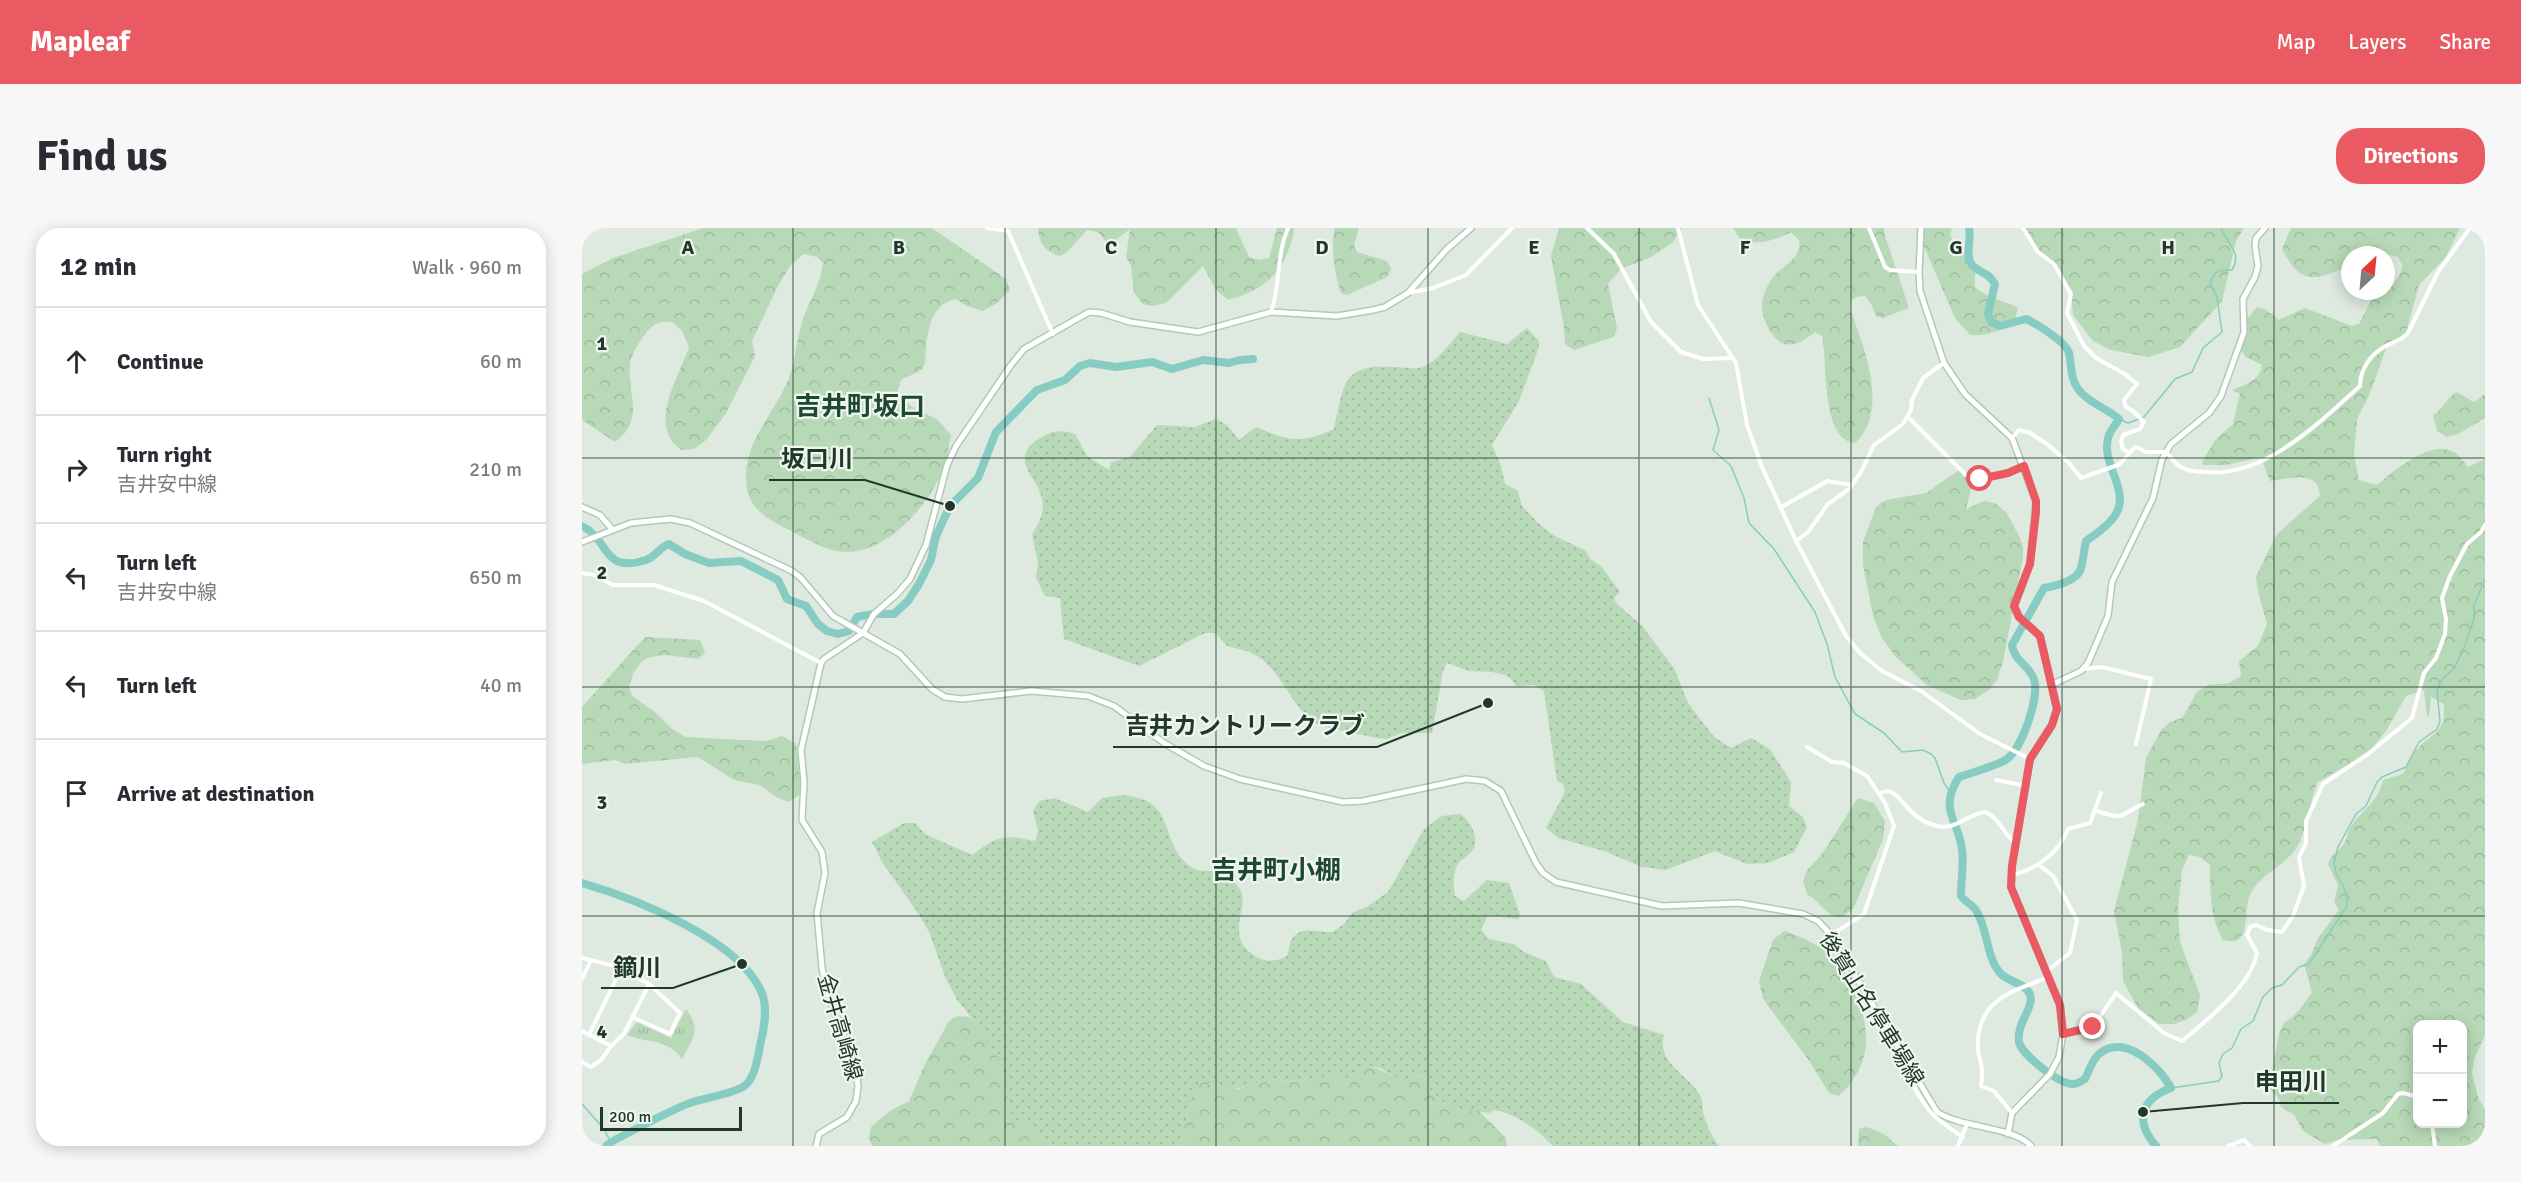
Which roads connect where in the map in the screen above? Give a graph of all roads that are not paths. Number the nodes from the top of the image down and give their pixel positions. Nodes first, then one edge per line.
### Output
1 (987, 228) edge
2 (1288, 228) edge
3 (1471, 228) edge
4 (1512, 228) edge
5 (1587, 228) edge
6 (1678, 228) edge
7 (1869, 228) edge
8 (1921, 228) edge
9 (2023, 228) edge
10 (2265, 228) edge
11 (2469, 228) edge
12 (1919, 272) junction
13 (1408, 293) junction
14 (1271, 312) junction
15 (1053, 334) junction
16 (1732, 358) junction
17 (1944, 363) junction
18 (1907, 416) junction
19 (2012, 438) junction
20 (2128, 452) junction
21 (2166, 452) junction
22 (2024, 466) junction
23 (1852, 484) junction
24 (582, 507) edge
25 (1780, 508) junction
26 (2485, 525) edge
27 (612, 529) junction
28 (1796, 541) junction
29 (582, 542) edge
30 (582, 573) edge
31 (863, 633) junction
32 (821, 663) junction
33 (2083, 669) junction
34 (2051, 685) junction
35 (2136, 744) dead end
36 (1807, 747) dead end
37 (2027, 758) junction
38 (1996, 780) dead end
39 (2027, 786) junction
40 (2101, 793) dead end
41 (1879, 794) junction
42 (2143, 804) dead end
43 (2096, 811) junction
44 (2017, 843) junction
45 (2039, 865) junction
46 (2011, 875) junction
47 (1831, 935) junction
48 (582, 958) edge
49 (591, 960) junction
50 (621, 969) junction
51 (2049, 974) junction
52 (582, 979) edge
53 (649, 984) junction
54 (632, 1017) junction
55 (582, 1031) edge
56 (2063, 1034) junction
57 (589, 1035) junction
58 (611, 1046) junction
59 (582, 1062) edge
60 (1914, 1076) junction
61 (2413, 1096) edge
62 (2012, 1113) junction
63 (1967, 1125) junction
64 (2433, 1128) edge
65 (2008, 1134) junction
66 (1963, 1137) junction
67 (816, 1146) edge
68 (1958, 1146) edge
69 (2031, 1146) edge
70 (2228, 1146) edge
71 (2250, 1146) edge
72 (2333, 1146) edge
73 (2435, 1146) edge

1 - 15 street
2 - 14 street
3 - 13 main road
4 - 13 street
5 - 16 street
6 - 16 street
7 - 12 street
8 - 12 main road
9 - 20 street
10 - 21 main road
11 - 21 street
12 - 17 main road
13 - 14 main road
14 - 15 main road
15 - 31 main road
16 - 25 street
17 - 18 street
17 - 19 main road
18 - 22 street
18 - 23 street
19 - 20 street
19 - 22 main road
20 - 21 street
21 - 33 main road
22 - 34 main road
23 - 25 street
23 - 28 street
24 - 27 main road
25 - 28 street
26 - 56 street
27 - 29 main road, 後賀山名停車場線
27 - 31 main road, 後賀山名停車場線
28 - 37 street
30 - 32 street
31 - 32 main road
31 - 47 main road, 後賀山名停車場線
32 - 67 main road, 金井高崎線
33 - 34 main road
33 - 35 street
34 - 37 main road
36 - 41 street
37 - 39 main road
38 - 39 street
39 - 44 main road
40 - 43 street
41 - 44 street
41 - 47 street
42 - 43 street
43 - 45 street
44 - 46 main road
45 - 46 street
45 - 51 street
46 - 51 main road
47 - 60 main road, 後賀山名停車場線
48 - 49 street
49 - 50 street
49 - 52 street
50 - 53 street
50 - 57 street
51 - 56 main road
51 - 62 street
53 - 54 street
53 - 54 street
54 - 58 street
55 - 57 street
56 - 62 main road
57 - 58 street
58 - 59 street
60 - 63 main road, 後賀山名停車場線
60 - 66 street
61 - 72 street
62 - 65 main road
63 - 65 main road, 後賀山名停車場線
63 - 66 street
64 - 73 street
65 - 69 main road, 後賀山名停車場線
66 - 68 street
70 - 71 street

